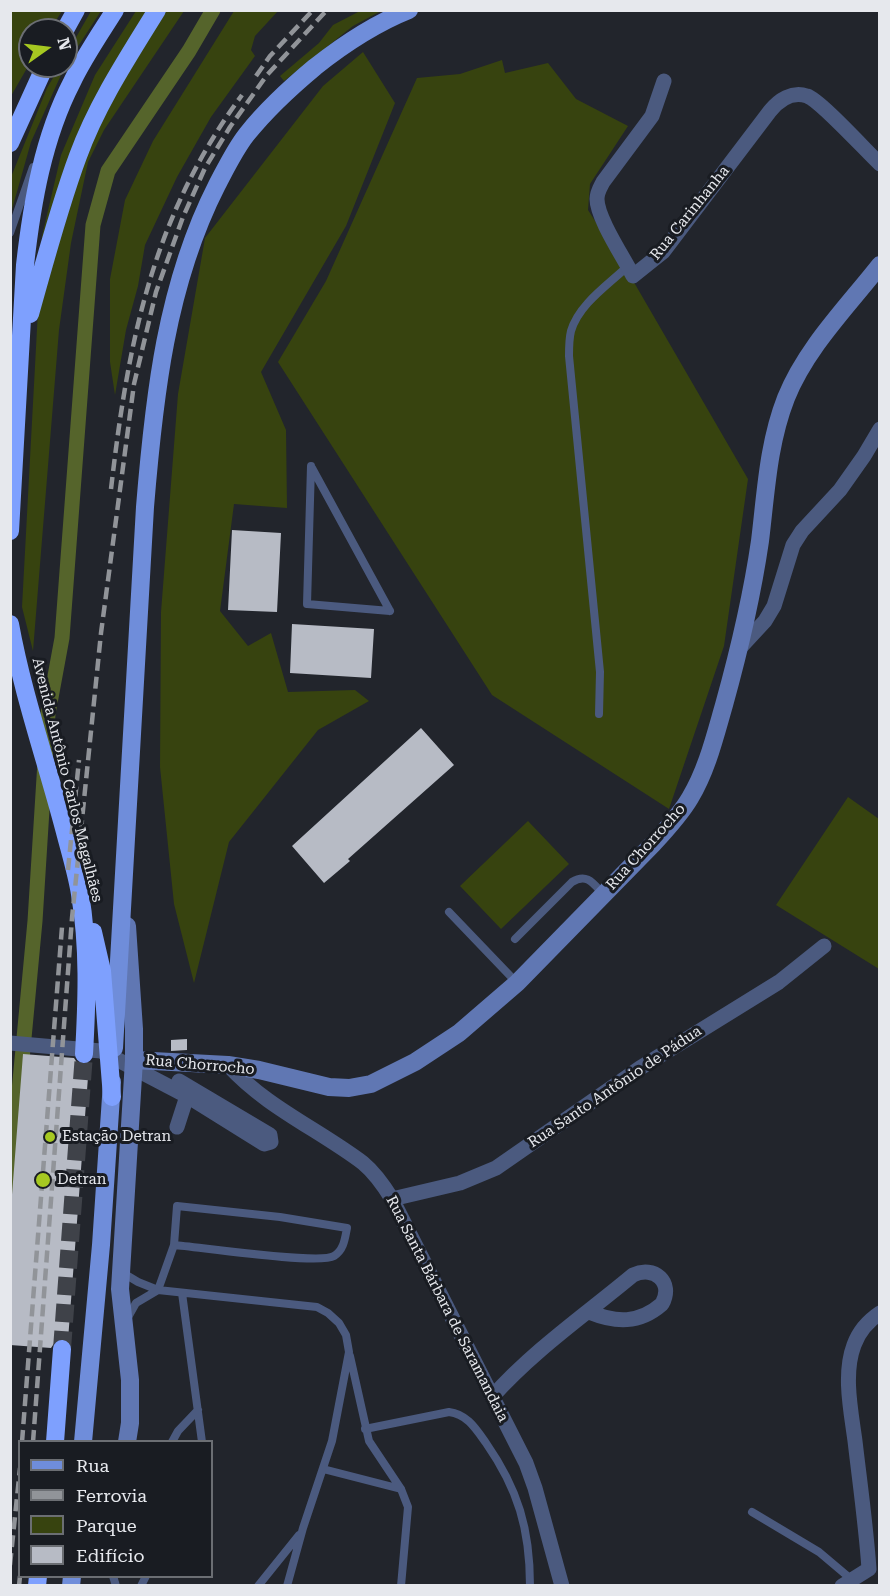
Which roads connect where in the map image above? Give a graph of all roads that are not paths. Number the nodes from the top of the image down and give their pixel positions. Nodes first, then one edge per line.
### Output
1 (115, 10) edge
2 (157, 10) edge
3 (409, 10) edge
4 (36, 78) edge
5 (40, 78) edge
6 (664, 81) dead end
7 (10, 113) edge
8 (57, 115) junction
9 (10, 143) edge
10 (879, 164) edge
11 (10, 233) edge
12 (879, 265) edge
13 (628, 266) junction
14 (21, 345) junction
15 (879, 429) edge
16 (10, 531) edge
17 (390, 611) joint
18 (10, 624) edge
19 (740, 648) junction
20 (599, 714) dead end
21 (123, 874) junction
22 (80, 892) junction
23 (603, 894) junction
24 (449, 912) dead end
25 (515, 939) dead end
26 (824, 946) dead end
27 (517, 983) junction
28 (10, 1043) edge
29 (84, 1054) tunnel mouth
30 (134, 1060) junction
31 (228, 1065) junction
32 (179, 1081) dead end
33 (187, 1096) junction
34 (112, 1097) junction
35 (177, 1127) dead end
36 (392, 1199) junction
37 (174, 1245) junction
38 (121, 1271) junction
39 (158, 1290) junction
40 (182, 1293) junction
41 (589, 1312) junction
42 (879, 1313) edge
43 (123, 1330) junction
44 (62, 1349) tunnel mouth
45 (349, 1352) junction
46 (492, 1397) junction
47 (198, 1410) junction
48 (365, 1429) junction
49 (55, 1440) edge
50 (83, 1440) edge
51 (127, 1440) edge
52 (173, 1440) edge
53 (202, 1440) edge
54 (323, 1469) junction
55 (401, 1489) junction
56 (752, 1512) dead end
57 (303, 1528) junction
58 (874, 1574) edge
59 (847, 1582) edge
60 (258, 1586) edge
61 (287, 1586) edge
62 (400, 1586) edge
63 (530, 1586) edge
64 (562, 1586) edge

1 - 8 highway
2 - 14 highway
3 - 21 main road
4 - 7 highway
5 - 9 highway
6 - 13 street
8 - 11 lane
8 - 14 highway
10 - 13 street, Rua Carinhanha
12 - 19 street, Rua Chorrocho
13 - 20 lane
14 - 16 highway
15 - 19 street
17 - 17 lane
18 - 22 highway, Avenida Antônio Carlos Magalhães
19 - 23 street, Rua Chorrocho
21 - 30 street
21 - 34 main road
22 - 29 highway, Avenida Antônio Carlos Magalhães
22 - 34 highway
23 - 25 lane
23 - 27 street, Rua Chorrocho
24 - 27 lane
26 - 36 street, Rua Santo Antônio de Pádua
27 - 31 street, Rua Chorrocho
28 - 33 street
30 - 31 street, Rua Chorrocho
30 - 38 street
31 - 36 street, Rua Santa Bárbara de Saramandaia
32 - 33 street
33 - 35 street
34 - 50 main road
36 - 46 street, Rua Santa Bárbara de Saramandaia
37 - 37 lane
37 - 39 lane
38 - 39 lane
38 - 43 street
39 - 40 lane
39 - 43 lane
40 - 45 lane
40 - 47 lane
41 - 41 street
41 - 46 street
42 - 58 street
43 - 51 street
44 - 49 highway
45 - 48 lane
45 - 54 lane
46 - 64 street, Rua Santa Bárbara de Saramandaia
47 - 52 lane
47 - 53 lane
48 - 55 lane
48 - 63 lane
54 - 55 lane
54 - 57 lane
55 - 62 lane
56 - 59 lane
57 - 60 lane
57 - 61 lane
58 - 59 street

